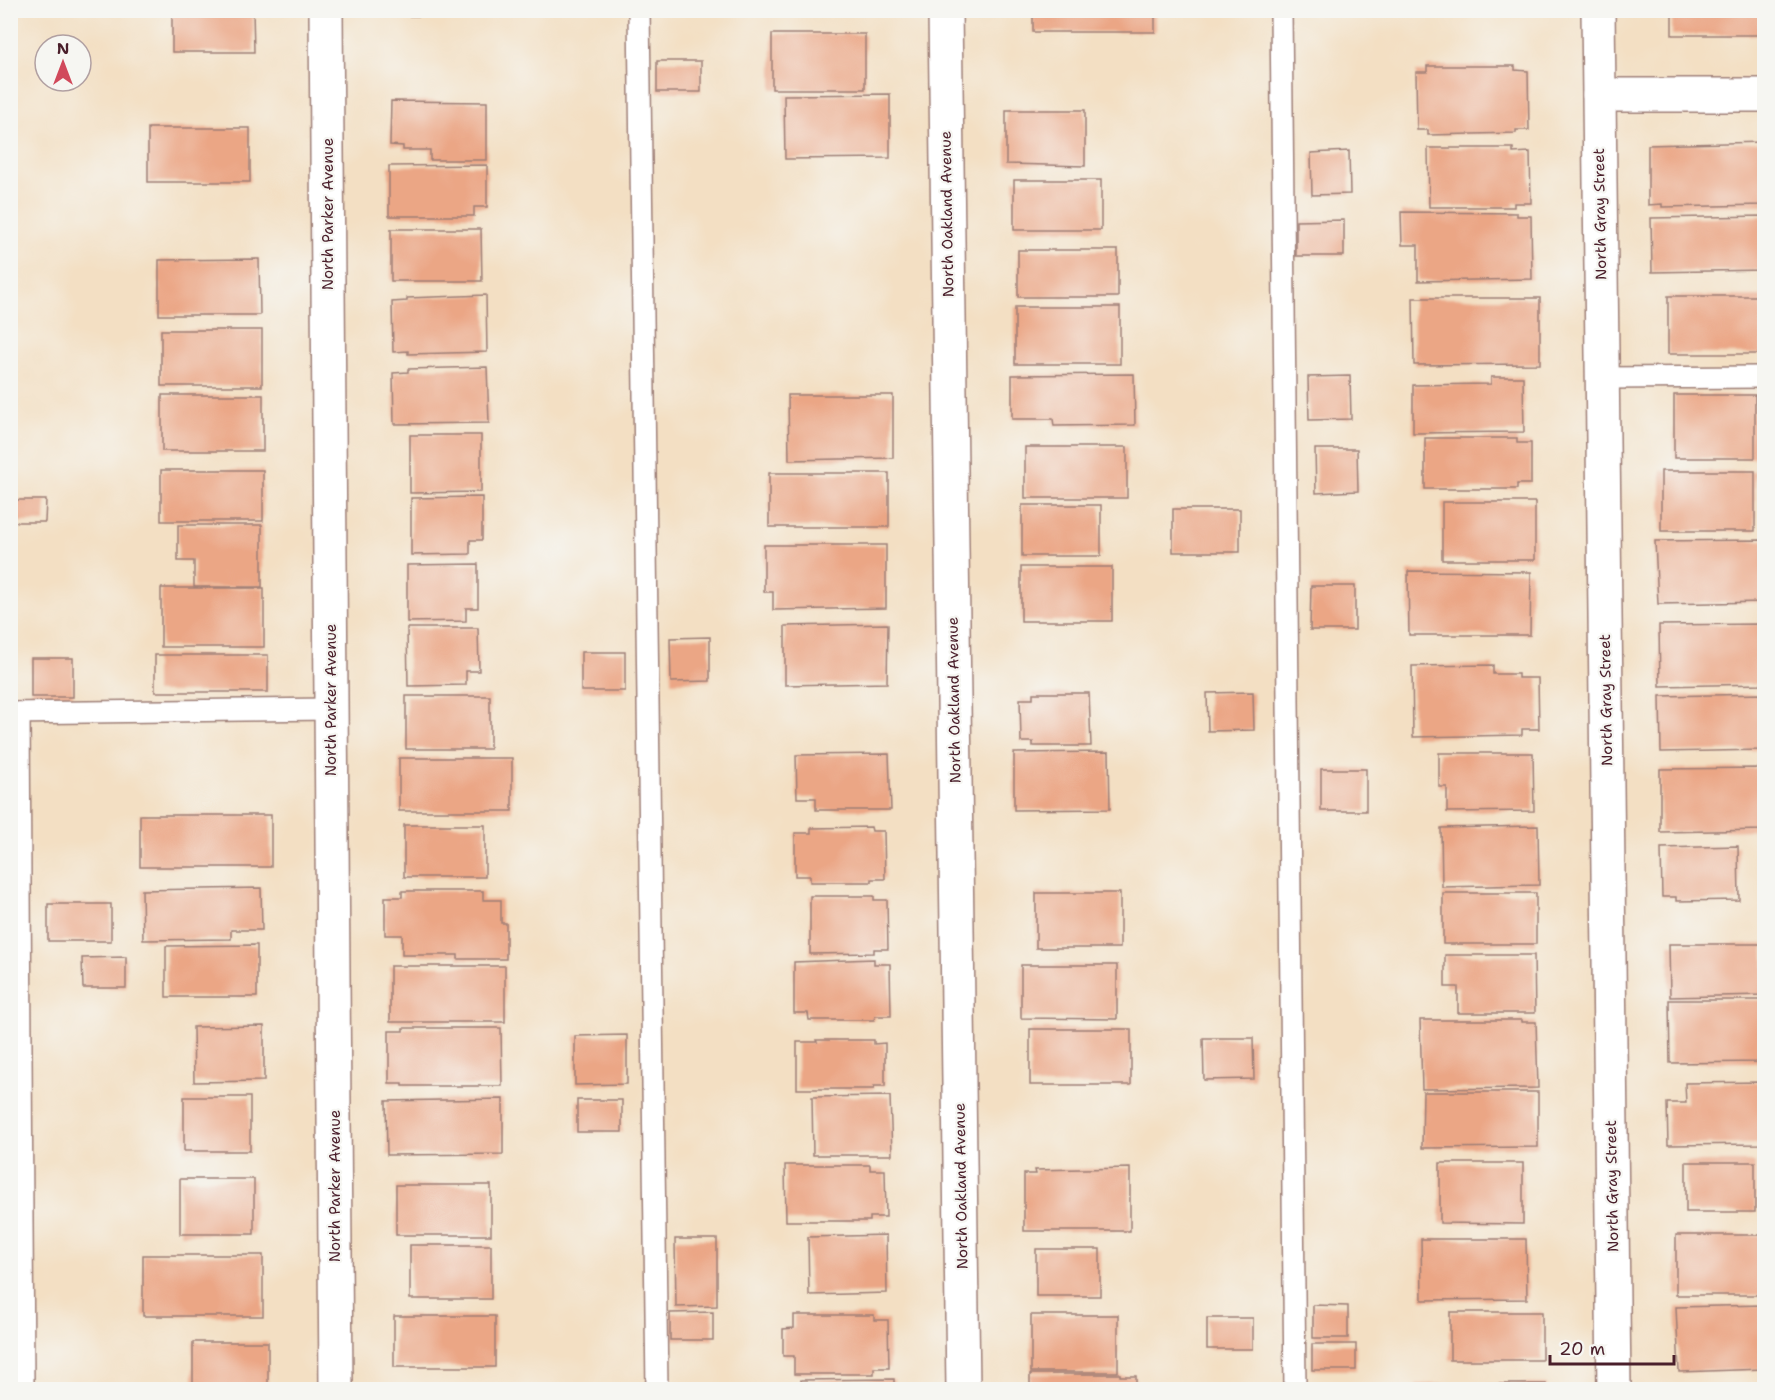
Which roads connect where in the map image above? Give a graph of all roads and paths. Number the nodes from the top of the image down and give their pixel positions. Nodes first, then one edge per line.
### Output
1 (326, 10) edge
2 (639, 10) edge
3 (945, 10) edge
4 (1281, 10) edge
5 (1598, 10) edge
6 (1599, 94) junction
7 (1764, 95) edge
8 (1764, 376) edge
9 (1603, 378) junction
10 (331, 709) junction
11 (15, 713) edge
12 (23, 1389) edge
13 (336, 1389) edge
14 (657, 1389) edge
15 (963, 1389) edge
16 (1295, 1389) edge
17 (1614, 1389) edge

1 - 10 street, North Parker Avenue
2 - 14 lane
3 - 15 street, North Oakland Avenue
4 - 16 lane
5 - 6 street, North Gray Street
6 - 7 street
6 - 9 street, North Gray Street
8 - 9 lane
9 - 17 street, North Gray Street
10 - 11 lane
10 - 13 street, North Parker Avenue
11 - 12 lane

